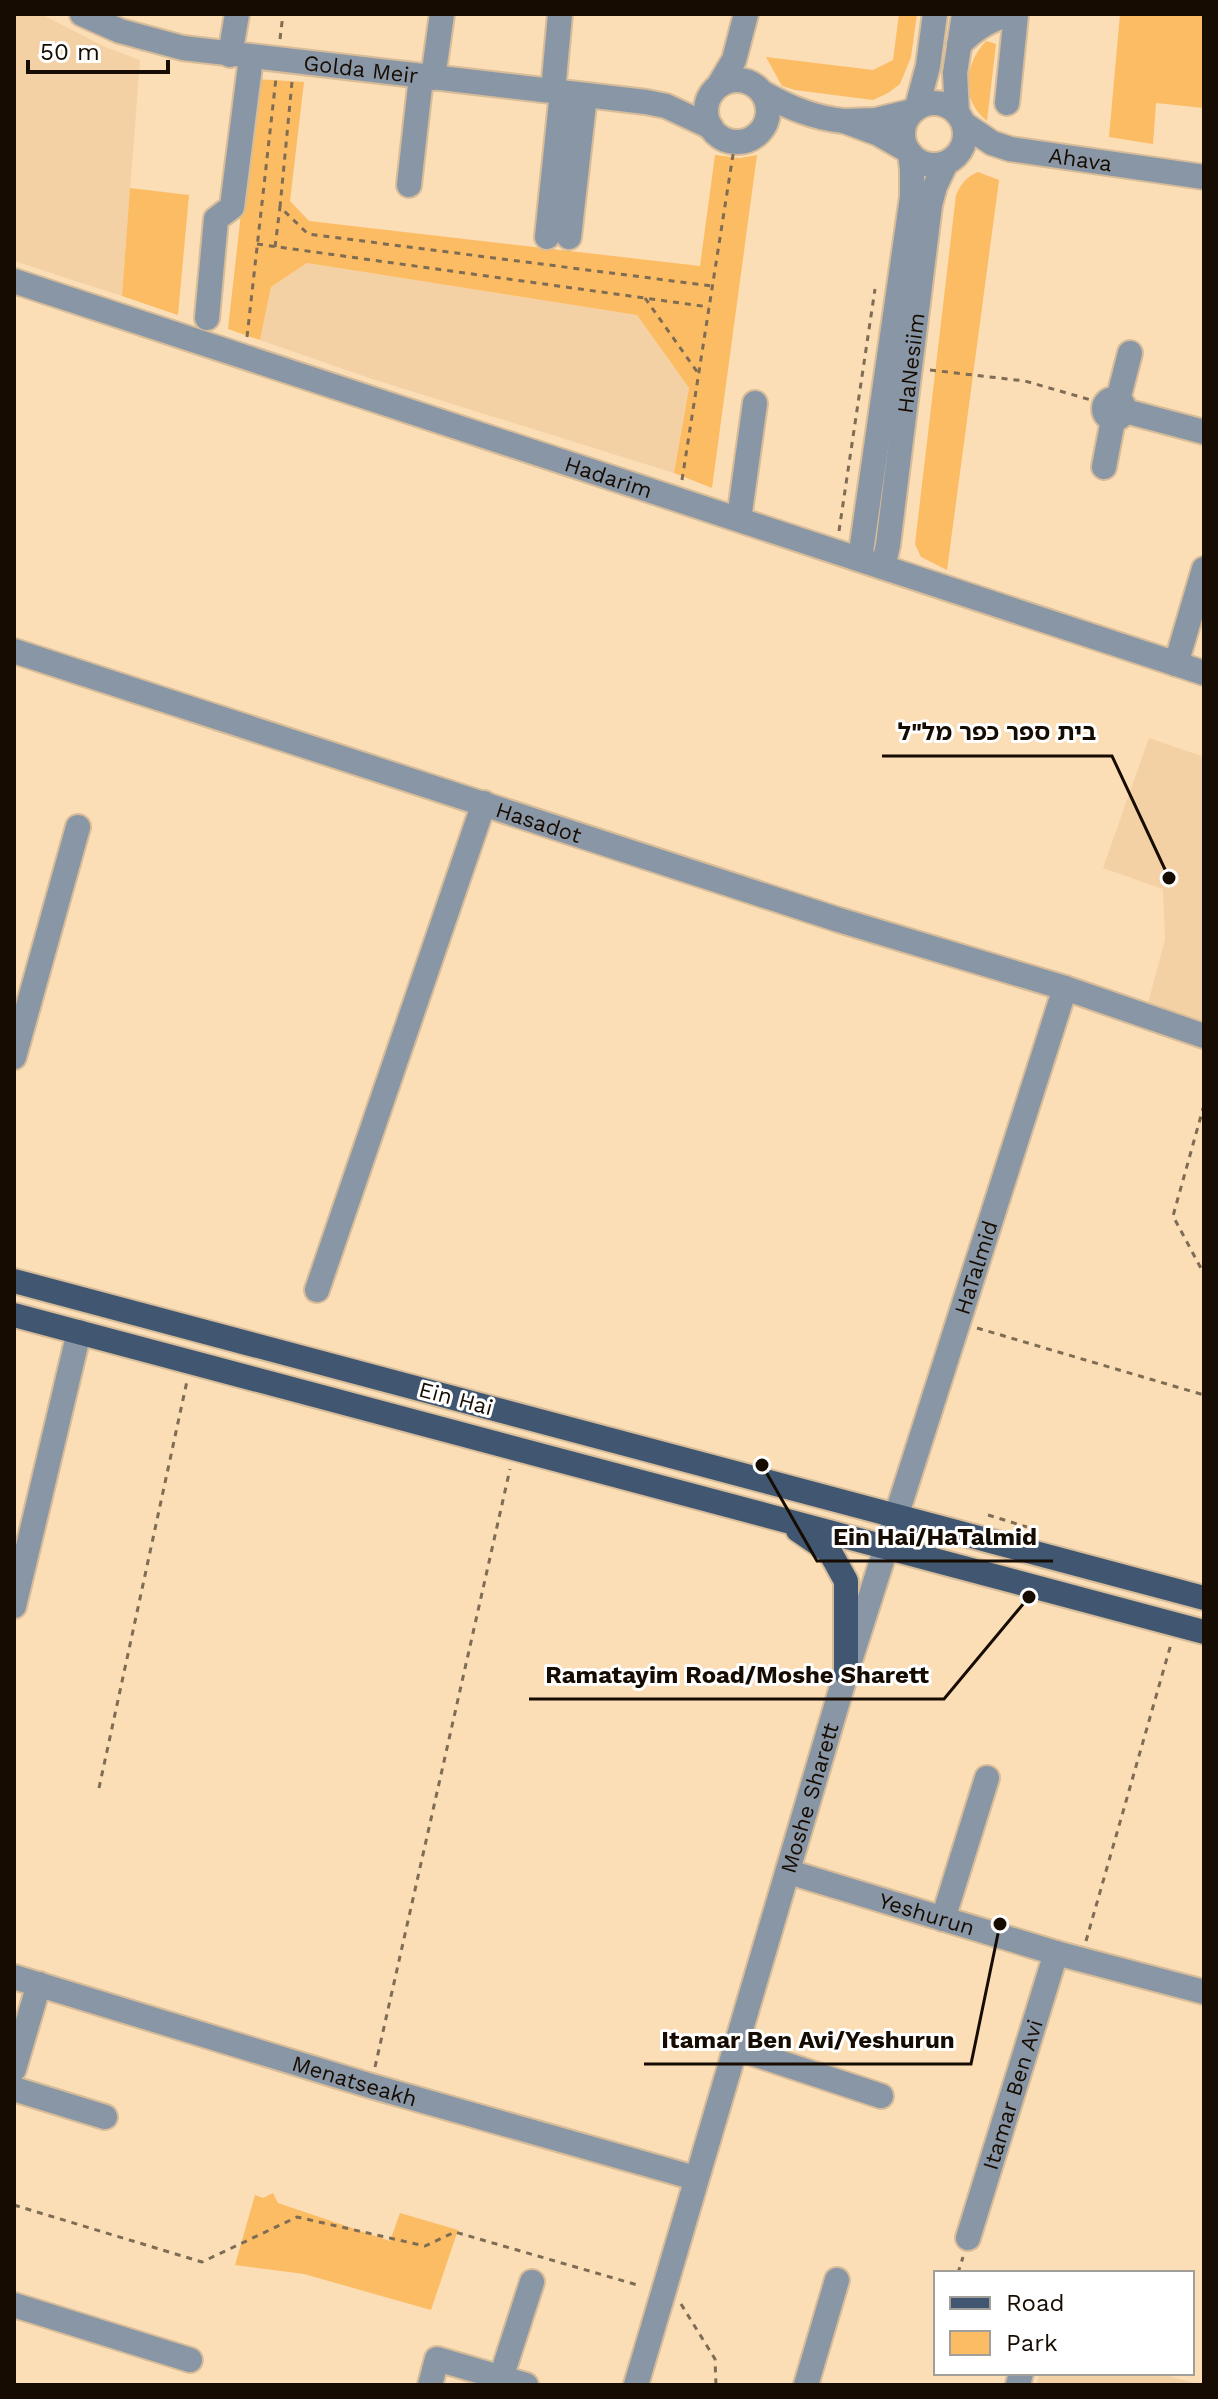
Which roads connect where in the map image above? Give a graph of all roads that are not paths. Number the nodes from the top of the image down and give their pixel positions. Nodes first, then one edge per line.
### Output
1 (82, 14) edge
2 (237, 14) edge
3 (442, 14) edge
4 (560, 14) edge
5 (935, 14) edge
6 (964, 14) edge
7 (1013, 14) edge
8 (746, 16) edge
9 (108, 20) edge
10 (959, 45) junction
11 (240, 56) junction
12 (427, 77) junction
13 (717, 87) junction
14 (762, 91) junction
15 (567, 93) junction
16 (646, 102) junction
17 (1007, 103) dead end
18 (915, 109) junction
19 (818, 118) junction
20 (961, 118) junction
21 (844, 121) junction
22 (711, 127) junction
23 (762, 130) junction
24 (908, 152) junction
25 (946, 163) junction
26 (1204, 177) edge
27 (409, 185) dead end
28 (558, 237) dead end
29 (14, 281) edge
30 (207, 318) dead end
31 (1130, 353) dead end
32 (755, 403) dead end
33 (1115, 409) junction
34 (1204, 432) edge
35 (1104, 467) dead end
36 (739, 519) junction
37 (871, 563) junction
38 (1204, 569) edge
39 (14, 651) edge
40 (1176, 664) junction
41 (1204, 673) edge
42 (484, 803) junction
43 (78, 827) dead end
44 (1065, 988) junction
45 (1204, 1036) edge
46 (14, 1057) edge
47 (14, 1281) edge
48 (317, 1290) dead end
49 (14, 1315) edge
50 (79, 1332) junction
51 (898, 1516) junction
52 (783, 1520) junction
53 (888, 1547) junction
54 (1204, 1598) edge
55 (14, 1606) edge
56 (1204, 1632) edge
57 (846, 1673) junction
58 (987, 1778) dead end
59 (789, 1872) junction
60 (943, 1919) junction
61 (1056, 1953) junction
62 (14, 1977) edge
63 (39, 1984) junction
64 (1204, 1992) edge
65 (736, 2048) junction
66 (14, 2069) edge
67 (14, 2089) edge
68 (881, 2096) dead end
69 (105, 2117) dead end
70 (695, 2178) junction
71 (968, 2238) dead end
72 (837, 2280) dead end
73 (532, 2282) dead end
74 (14, 2305) edge
75 (190, 2360) dead end
76 (501, 2378) junction
77 (430, 2385) edge
78 (526, 2385) edge
79 (636, 2385) edge
80 (806, 2385) edge

1 - 9 street, Golda Meir
2 - 11 street
3 - 12 street
4 - 15 street
5 - 18 street
6 - 10 street
7 - 10 street
7 - 17 street
8 - 13 street
8 - 14 street
9 - 11 street, Golda Meir
10 - 20 street
11 - 12 street, Golda Meir
11 - 30 street
12 - 15 street, Golda Meir
12 - 27 street
13 - 14 street
13 - 16 street, Golda Meir
13 - 22 street
14 - 19 street
14 - 23 street
15 - 16 street, Golda Meir
15 - 28 street
16 - 22 street, Golda Meir
18 - 20 street
18 - 21 street
18 - 24 street
19 - 21 street
19 - 23 street
20 - 25 street
20 - 26 street, Ahava
21 - 24 street
22 - 23 street
24 - 25 street
24 - 37 street, HaNesiim
25 - 37 street, HaNesiim
29 - 36 street, Hadarim
31 - 33 street
32 - 36 street
33 - 34 street
33 - 35 street
36 - 37 street, Hadarim
37 - 40 street, Hadarim
38 - 40 street
39 - 42 street, Hasadot
40 - 41 street, Hadarim
42 - 44 street, Hasadot
42 - 48 street
43 - 46 street
44 - 45 street, Hasadot
44 - 51 street, HaTalmid
47 - 51 main road, Ein Hai
49 - 50 main road, Ein Hai
50 - 52 main road, Ein Hai
50 - 55 street
51 - 53 street, HaTalmid
51 - 54 main road, Ein Hai
52 - 53 main road, Ein Hai
52 - 57 main road
53 - 56 main road, Ein Hai
53 - 57 street, Moshe Sharett
57 - 59 street, Moshe Sharett
58 - 60 street
59 - 60 street, Yeshurun
59 - 65 street, Moshe Sharett
60 - 61 street, Yeshurun
61 - 64 street, Yeshurun
61 - 71 street, Itamar Ben Avi
62 - 63 street, Menatseakh
63 - 66 street
63 - 70 street, Menatseakh
65 - 68 street
65 - 70 street, Moshe Sharett
67 - 69 street
70 - 79 street, Moshe Sharett
72 - 80 street
73 - 76 street
74 - 75 street
76 - 77 street
76 - 78 street

